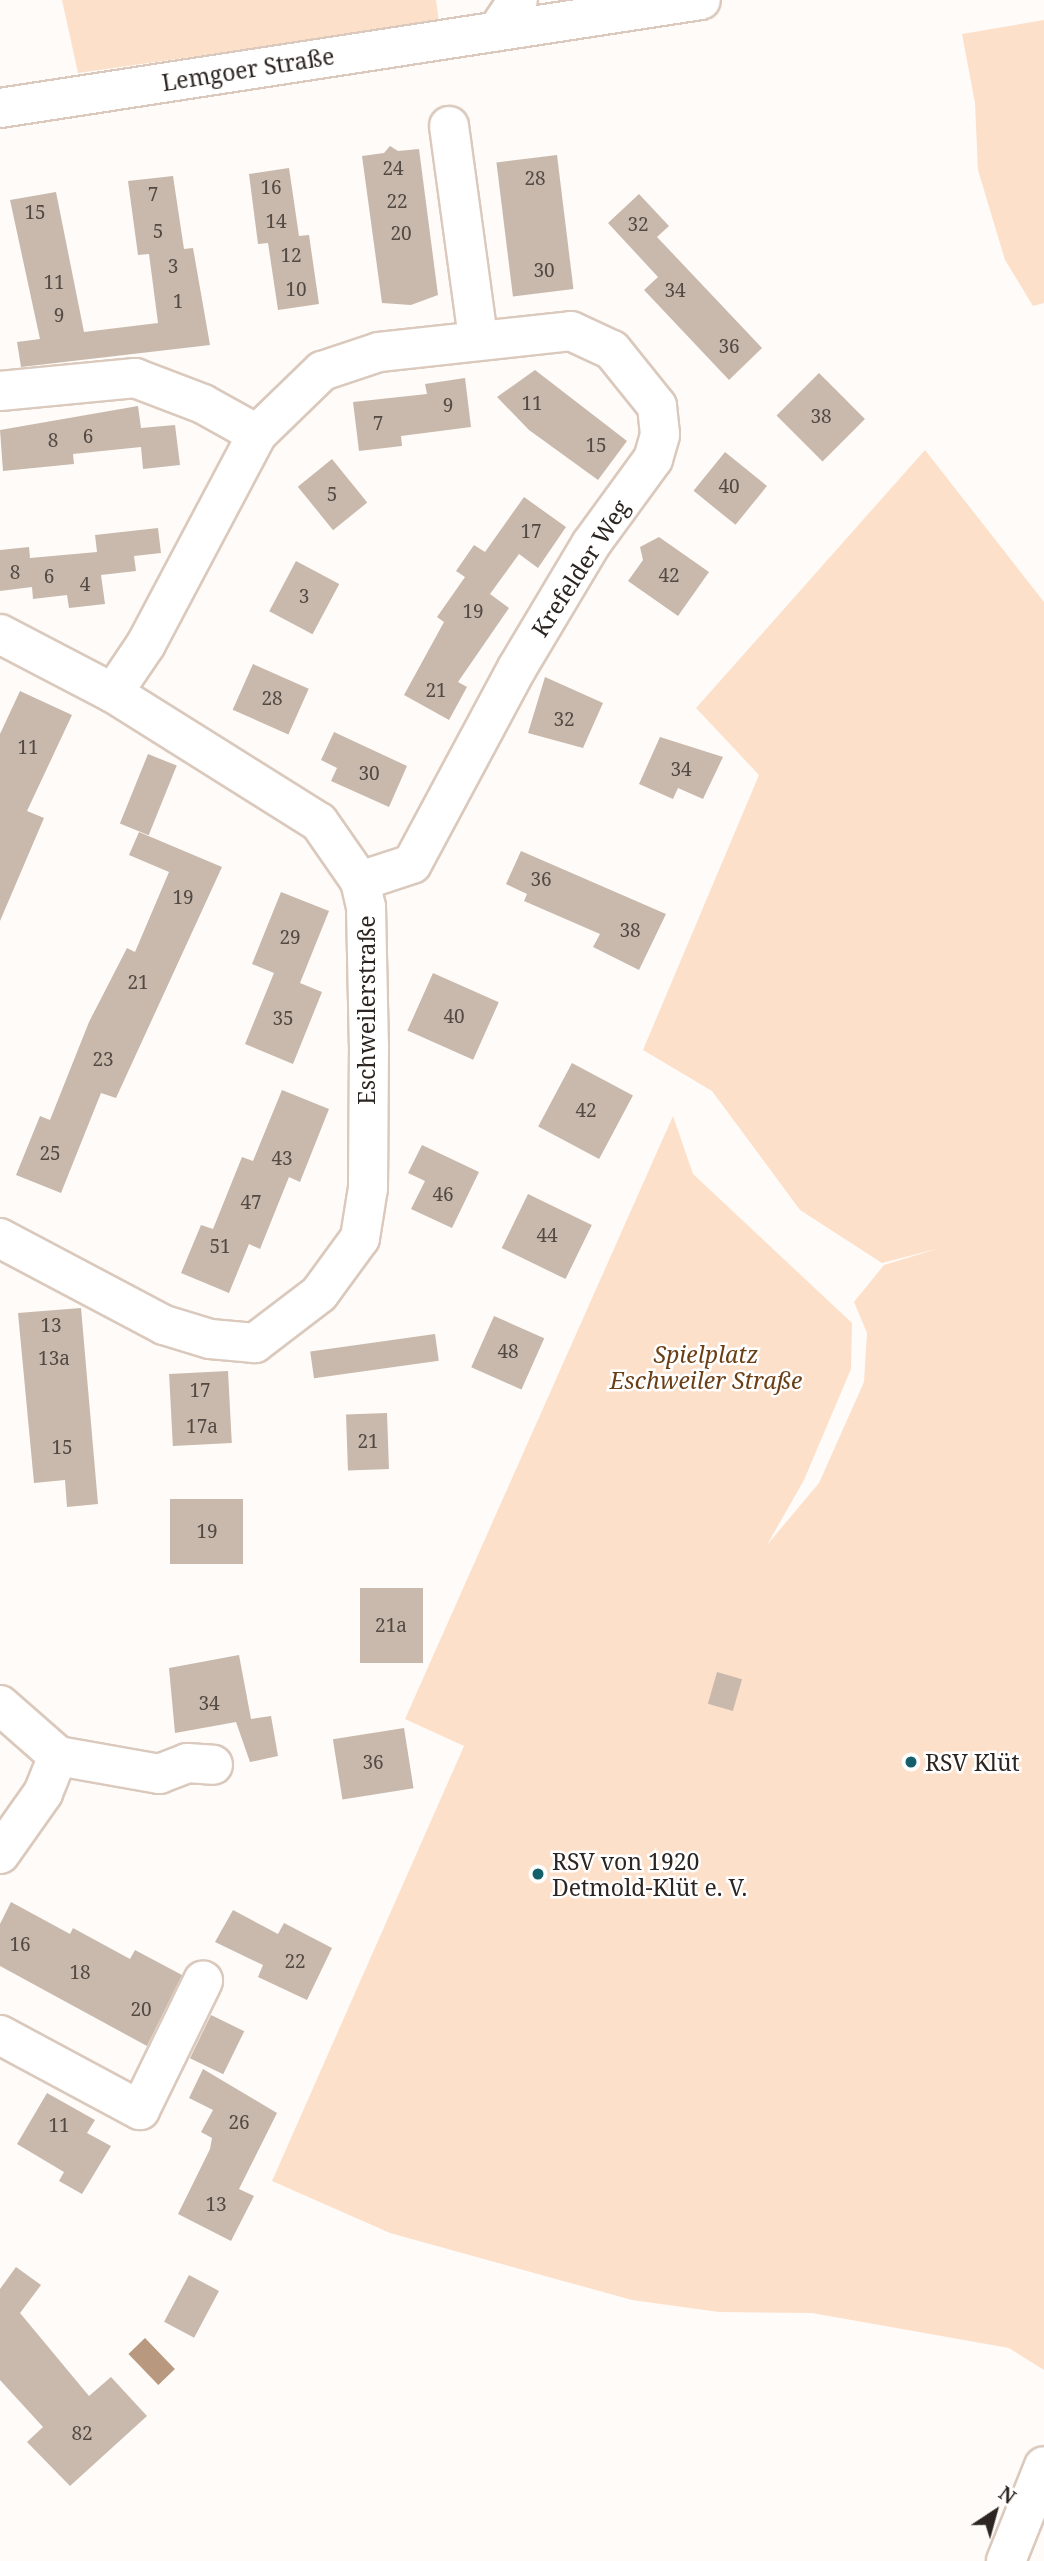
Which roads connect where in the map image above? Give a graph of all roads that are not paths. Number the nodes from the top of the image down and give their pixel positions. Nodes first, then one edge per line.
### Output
1 (518, 0) edge
2 (701, 0) edge
3 (497, 31) junction
4 (0, 108) edge
5 (449, 127) dead end
6 (478, 339) junction
7 (0, 391) edge
8 (257, 434) junction
9 (0, 634) edge
10 (113, 693) junction
11 (360, 881) junction
12 (0, 1238) edge
13 (0, 1705) edge
14 (58, 1756) junction
15 (214, 1765) dead end
16 (0, 1854) edge
17 (203, 1981) dead end
18 (0, 2035) edge
19 (1044, 2466) edge
20 (1006, 2561) edge

1 - 3 street
2 - 3 street, Lemgoer Straße
3 - 4 street, Lemgoer Straße
5 - 6 street
6 - 8 street, Krefelder Weg
6 - 11 street, Krefelder Weg
7 - 8 street
8 - 10 street, Krefelder Weg
9 - 10 street, Eschweilerstraße
10 - 11 street, Eschweilerstraße
11 - 12 street, Eschweilerstraße
13 - 14 street
14 - 15 street
14 - 16 street
17 - 18 street
19 - 20 street

